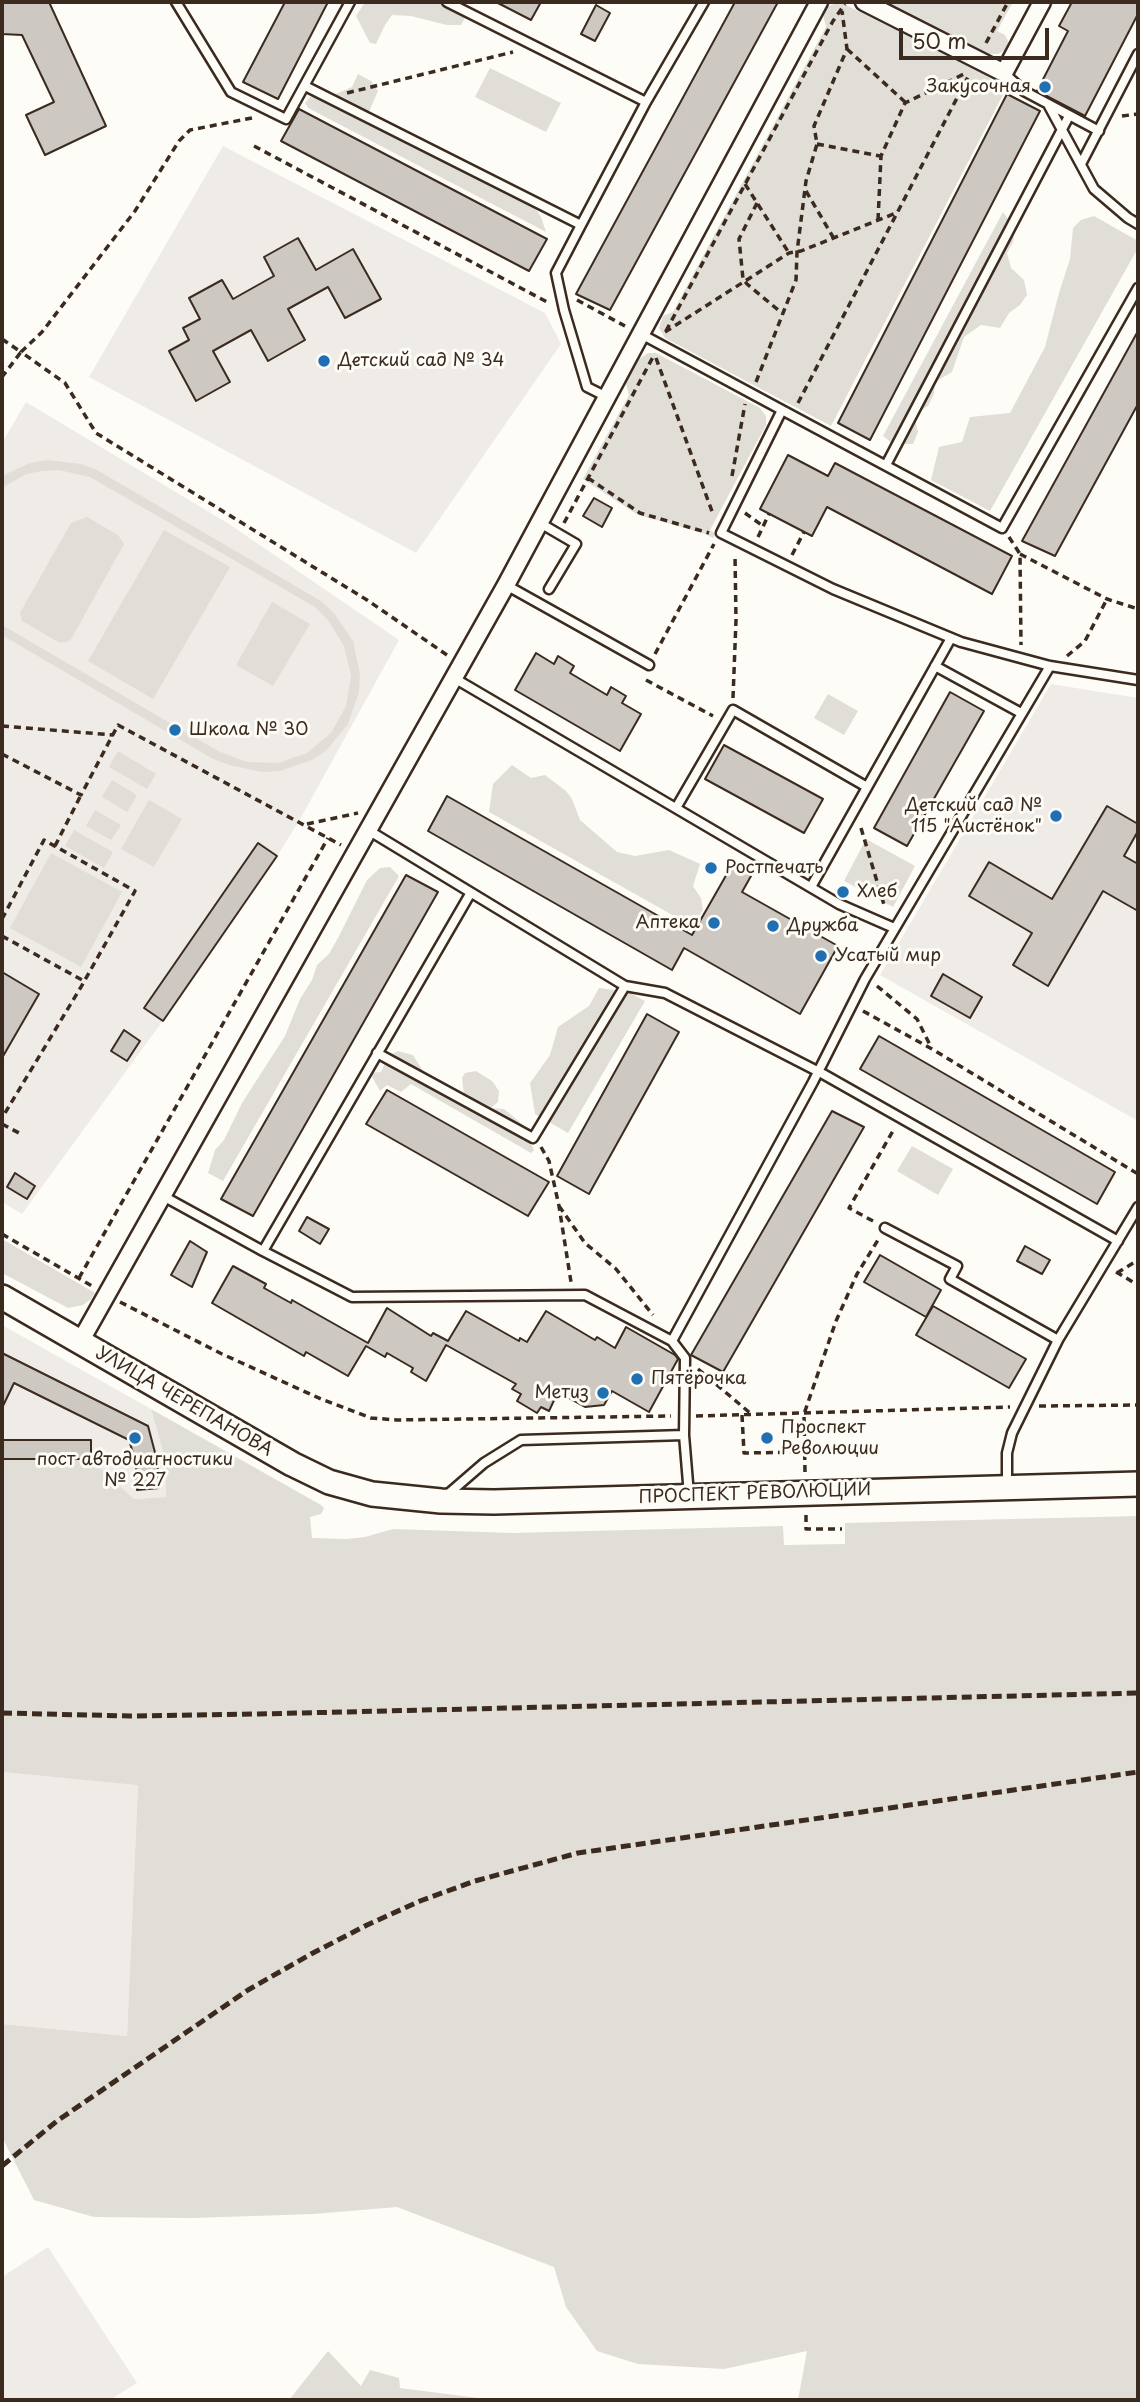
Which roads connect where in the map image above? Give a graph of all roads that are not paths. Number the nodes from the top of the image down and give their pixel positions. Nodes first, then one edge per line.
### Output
1 (176, 2) edge
2 (350, 2) edge
3 (447, 2) edge
4 (704, 2) edge
5 (819, 2) edge
6 (864, 2) edge
7 (1042, 2) edge
8 (1138, 54) edge
9 (1004, 73) junction
10 (305, 86) junction
11 (646, 102) junction
12 (1049, 106) junction
13 (1069, 116) junction
14 (1062, 128) junction
15 (1099, 131) junction
16 (1081, 163) junction
17 (1138, 224) edge
18 (581, 225) junction
19 (1138, 288) edge
20 (635, 331) junction
21 (607, 397) junction
22 (782, 410) junction
23 (886, 465) junction
24 (540, 523) junction
25 (506, 585) junction
26 (549, 589) dead end
27 (951, 638) junction
28 (649, 665) road end
29 (935, 666) junction
30 (1050, 666) junction
31 (454, 678) junction
32 (1138, 680) edge
33 (1021, 713) junction
34 (867, 787) junction
35 (676, 808) junction
36 (368, 830) junction
37 (811, 887) junction
38 (470, 894) junction
39 (893, 927) junction
40 (625, 986) junction
41 (376, 1053) junction
42 (818, 1072) junction
43 (163, 1196) junction
44 (1138, 1207) edge
45 (885, 1227) road end
46 (1118, 1241) junction
47 (263, 1251) junction
48 (2, 1297) edge
49 (1058, 1340) junction
50 (80, 1342) junction
51 (672, 1342) junction
52 (684, 1435) junction
53 (1138, 1484) edge
54 (1007, 1487) junction
55 (372, 1494) joint
56 (689, 1496) junction
57 (441, 1501) junction

1 - 10 lane
2 - 10 lane
3 - 11 lane
4 - 11 lane
5 - 20 street
6 - 9 street
7 - 9 street
8 - 15 lane
9 - 12 lane
10 - 18 lane
11 - 18 lane
12 - 13 lane
12 - 14 lane
13 - 14 lane
13 - 15 lane
14 - 16 lane
14 - 23 lane
15 - 16 lane
16 - 17 lane
18 - 21 lane
19 - 23 lane
20 - 21 street
20 - 22 lane
21 - 24 street
22 - 23 lane
22 - 27 lane
24 - 25 street
24 - 26 lane
25 - 28 lane
25 - 31 street
27 - 29 lane
27 - 30 lane
29 - 33 lane
29 - 34 lane
30 - 32 lane
30 - 33 lane
31 - 35 lane
31 - 36 street
33 - 39 lane
34 - 35 lane
34 - 37 lane
35 - 37 lane
36 - 38 lane
36 - 43 street
37 - 39 lane
38 - 40 lane
38 - 41 lane
39 - 42 lane
40 - 41 lane
40 - 42 lane
41 - 47 lane
42 - 46 lane
42 - 51 lane
43 - 47 lane
43 - 50 street
44 - 46 lane
45 - 49 lane
46 - 49 lane
47 - 51 lane
48 - 50 main road, УЛИЦА ЧЕРЕПАНОВА
49 - 54 lane
50 - 55 main road, УЛИЦА ЧЕРЕПАНОВА
51 - 52 lane
52 - 56 lane
52 - 57 lane
53 - 54 main road, ПРОСПЕКТ РЕВОЛЮЦИИ
54 - 56 main road, ПРОСПЕКТ РЕВОЛЮЦИИ
55 - 57 main road, ПРОСПЕКТ РЕВОЛЮЦИИ
56 - 57 main road, ПРОСПЕКТ РЕВОЛЮЦИИ

